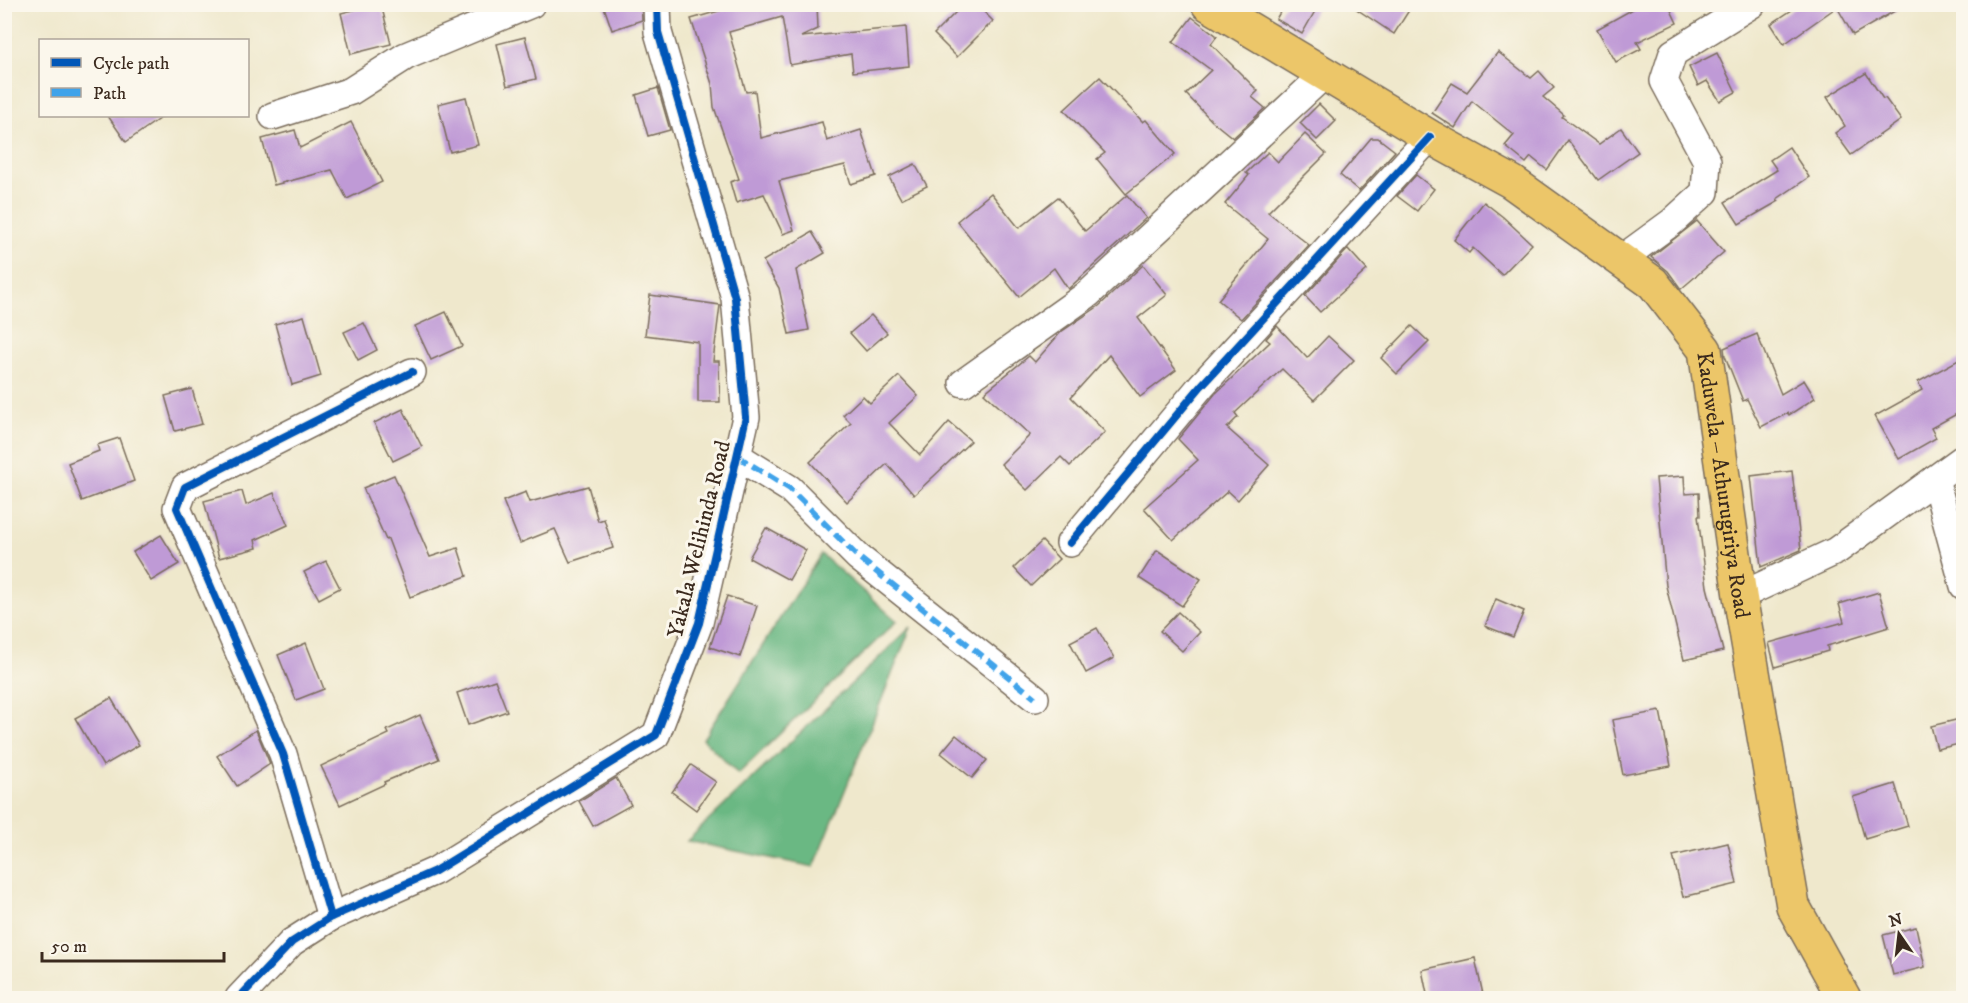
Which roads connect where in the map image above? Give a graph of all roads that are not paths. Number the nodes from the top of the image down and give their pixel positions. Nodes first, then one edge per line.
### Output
1 (531, 4) edge
2 (657, 4) edge
3 (1208, 4) edge
4 (1752, 4) edge
5 (1325, 74) junction
6 (273, 116) dead end
7 (1430, 137) junction
8 (1620, 260) junction
9 (412, 372) dead end
10 (963, 383) dead end
11 (737, 456) junction
12 (1964, 458) edge
13 (1935, 479) junction
14 (1070, 543) dead end
15 (1964, 586) edge
16 (1740, 596) junction
17 (1035, 698) dead end
18 (331, 917) junction
19 (239, 999) edge
20 (1844, 999) edge

1 - 6 street
2 - 11 street, Yakala Welihinda Road
3 - 5 main road, Kaduwela – Athurugiriya Road
4 - 8 street
5 - 7 main road, Kaduwela – Athurugiriya Road
5 - 10 street
7 - 8 main road, Kaduwela – Athurugiriya Road
7 - 14 street
8 - 16 main road, Kaduwela – Athurugiriya Road
9 - 18 street
11 - 17 street
11 - 18 street, Yakala Welihinda Road
12 - 13 street
13 - 15 street
13 - 16 street
16 - 20 main road, Kaduwela – Athurugiriya Road
18 - 19 street, Yakala Welihinda Road

